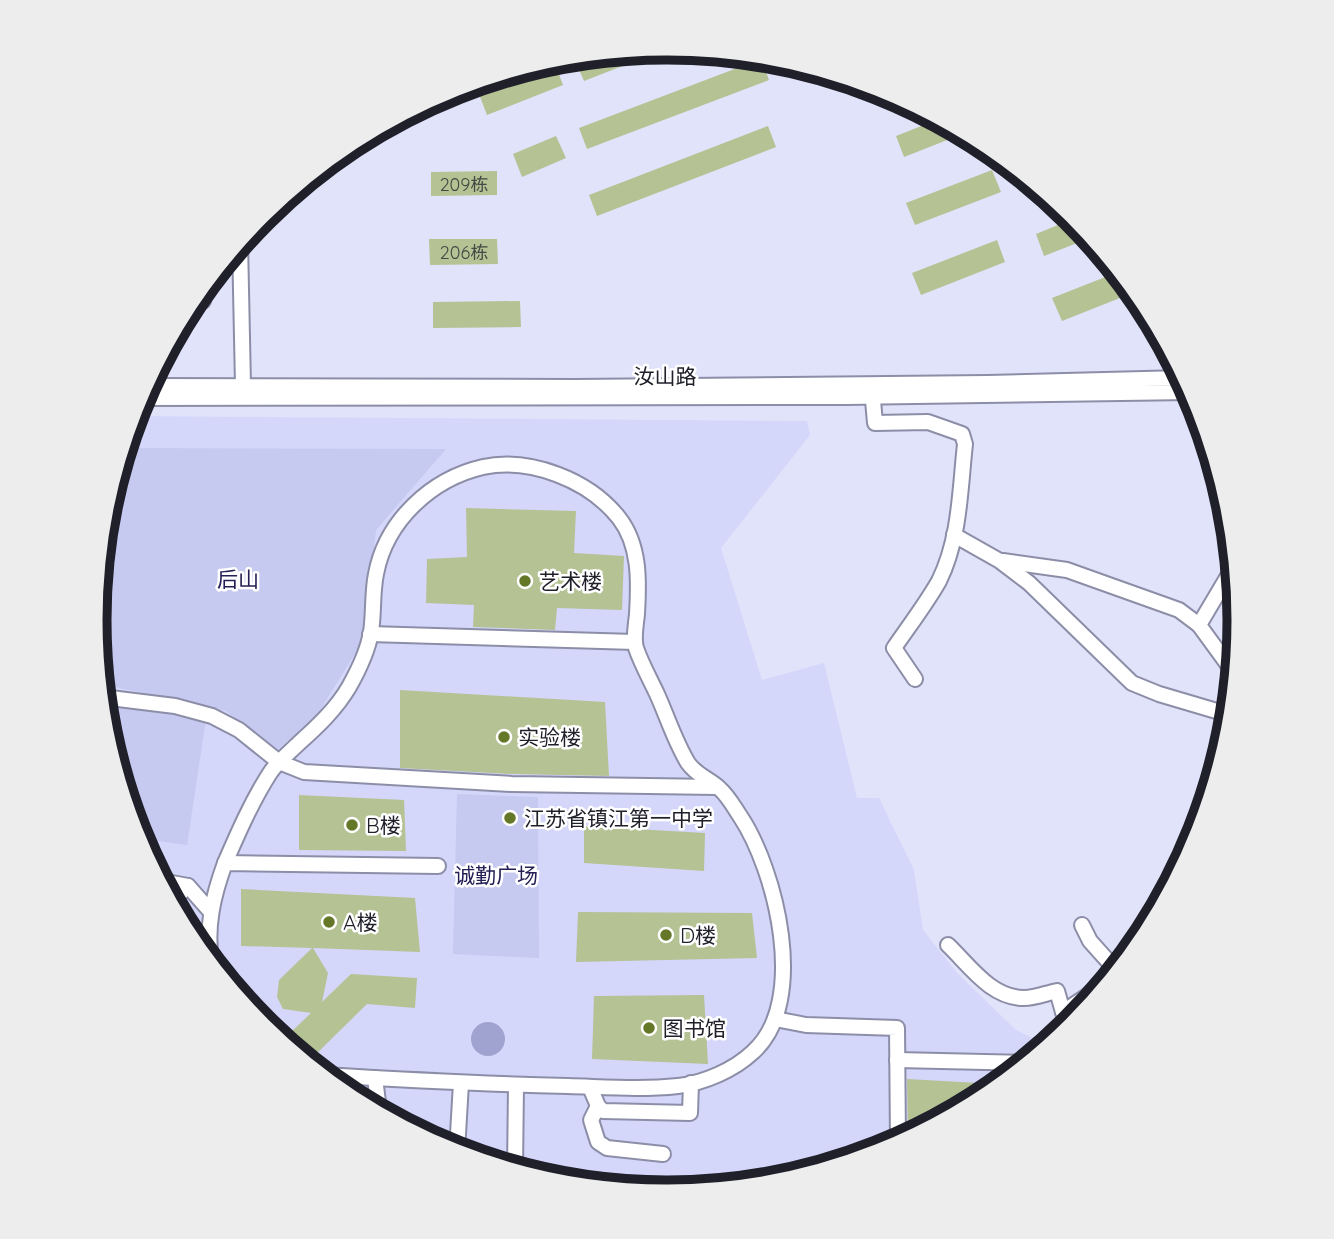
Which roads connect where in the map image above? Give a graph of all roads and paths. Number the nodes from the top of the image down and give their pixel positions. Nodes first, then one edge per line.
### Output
1 (240, 257) edge
2 (1172, 378) edge
3 (243, 385) junction
4 (159, 386) edge
5 (872, 390) junction
6 (1178, 391) edge
7 (153, 398) edge
8 (954, 535) junction
9 (1000, 561) junction
10 (1226, 580) edge
11 (1199, 625) junction
12 (370, 634) junction
13 (635, 642) junction
14 (1225, 661) edge
15 (915, 679) dead end
16 (113, 698) edge
17 (1219, 712) edge
18 (279, 762) junction
19 (719, 786) junction
20 (225, 863) junction
21 (438, 866) dead end
22 (173, 883) edge
23 (188, 886) junction
24 (179, 894) edge
25 (211, 912) junction
26 (1082, 925) dead end
27 (208, 940) edge
28 (948, 945) dead end
29 (1110, 961) edge
30 (1071, 1007) edge
31 (1063, 1012) joint
32 (775, 1019) junction
33 (897, 1060) junction
34 (1010, 1063) edge
35 (343, 1076) edge
36 (375, 1078) junction
37 (461, 1083) junction
38 (691, 1083) junction
39 (516, 1085) junction
40 (590, 1087) junction
41 (378, 1098) edge
42 (598, 1106) junction
43 (898, 1130) edge
44 (458, 1139) edge
45 (663, 1154) dead end
46 (515, 1158) edge

1 - 3 street
2 - 5 street, 汝山路
3 - 4 street, 汝山路
3 - 5 street, 汝山路
5 - 6 street, 汝山路
5 - 7 street, 汝山路
5 - 8 street
8 - 9 street
8 - 15 street
9 - 11 street
9 - 17 street
10 - 11 street
11 - 14 street
12 - 13 street
12 - 13 street
12 - 18 street
13 - 19 street
16 - 18 street
18 - 19 street
18 - 20 street
19 - 32 street
20 - 21 street
20 - 25 street
22 - 23 street
23 - 24 street
23 - 25 street
25 - 27 street
26 - 29 street
28 - 31 street
30 - 31 street
32 - 33 street
32 - 38 street
33 - 34 street
33 - 43 street
35 - 36 street
36 - 37 street
36 - 41 street
37 - 39 street
37 - 44 street
38 - 40 street
38 - 42 street
39 - 40 street
39 - 46 street
40 - 42 street
42 - 45 street

